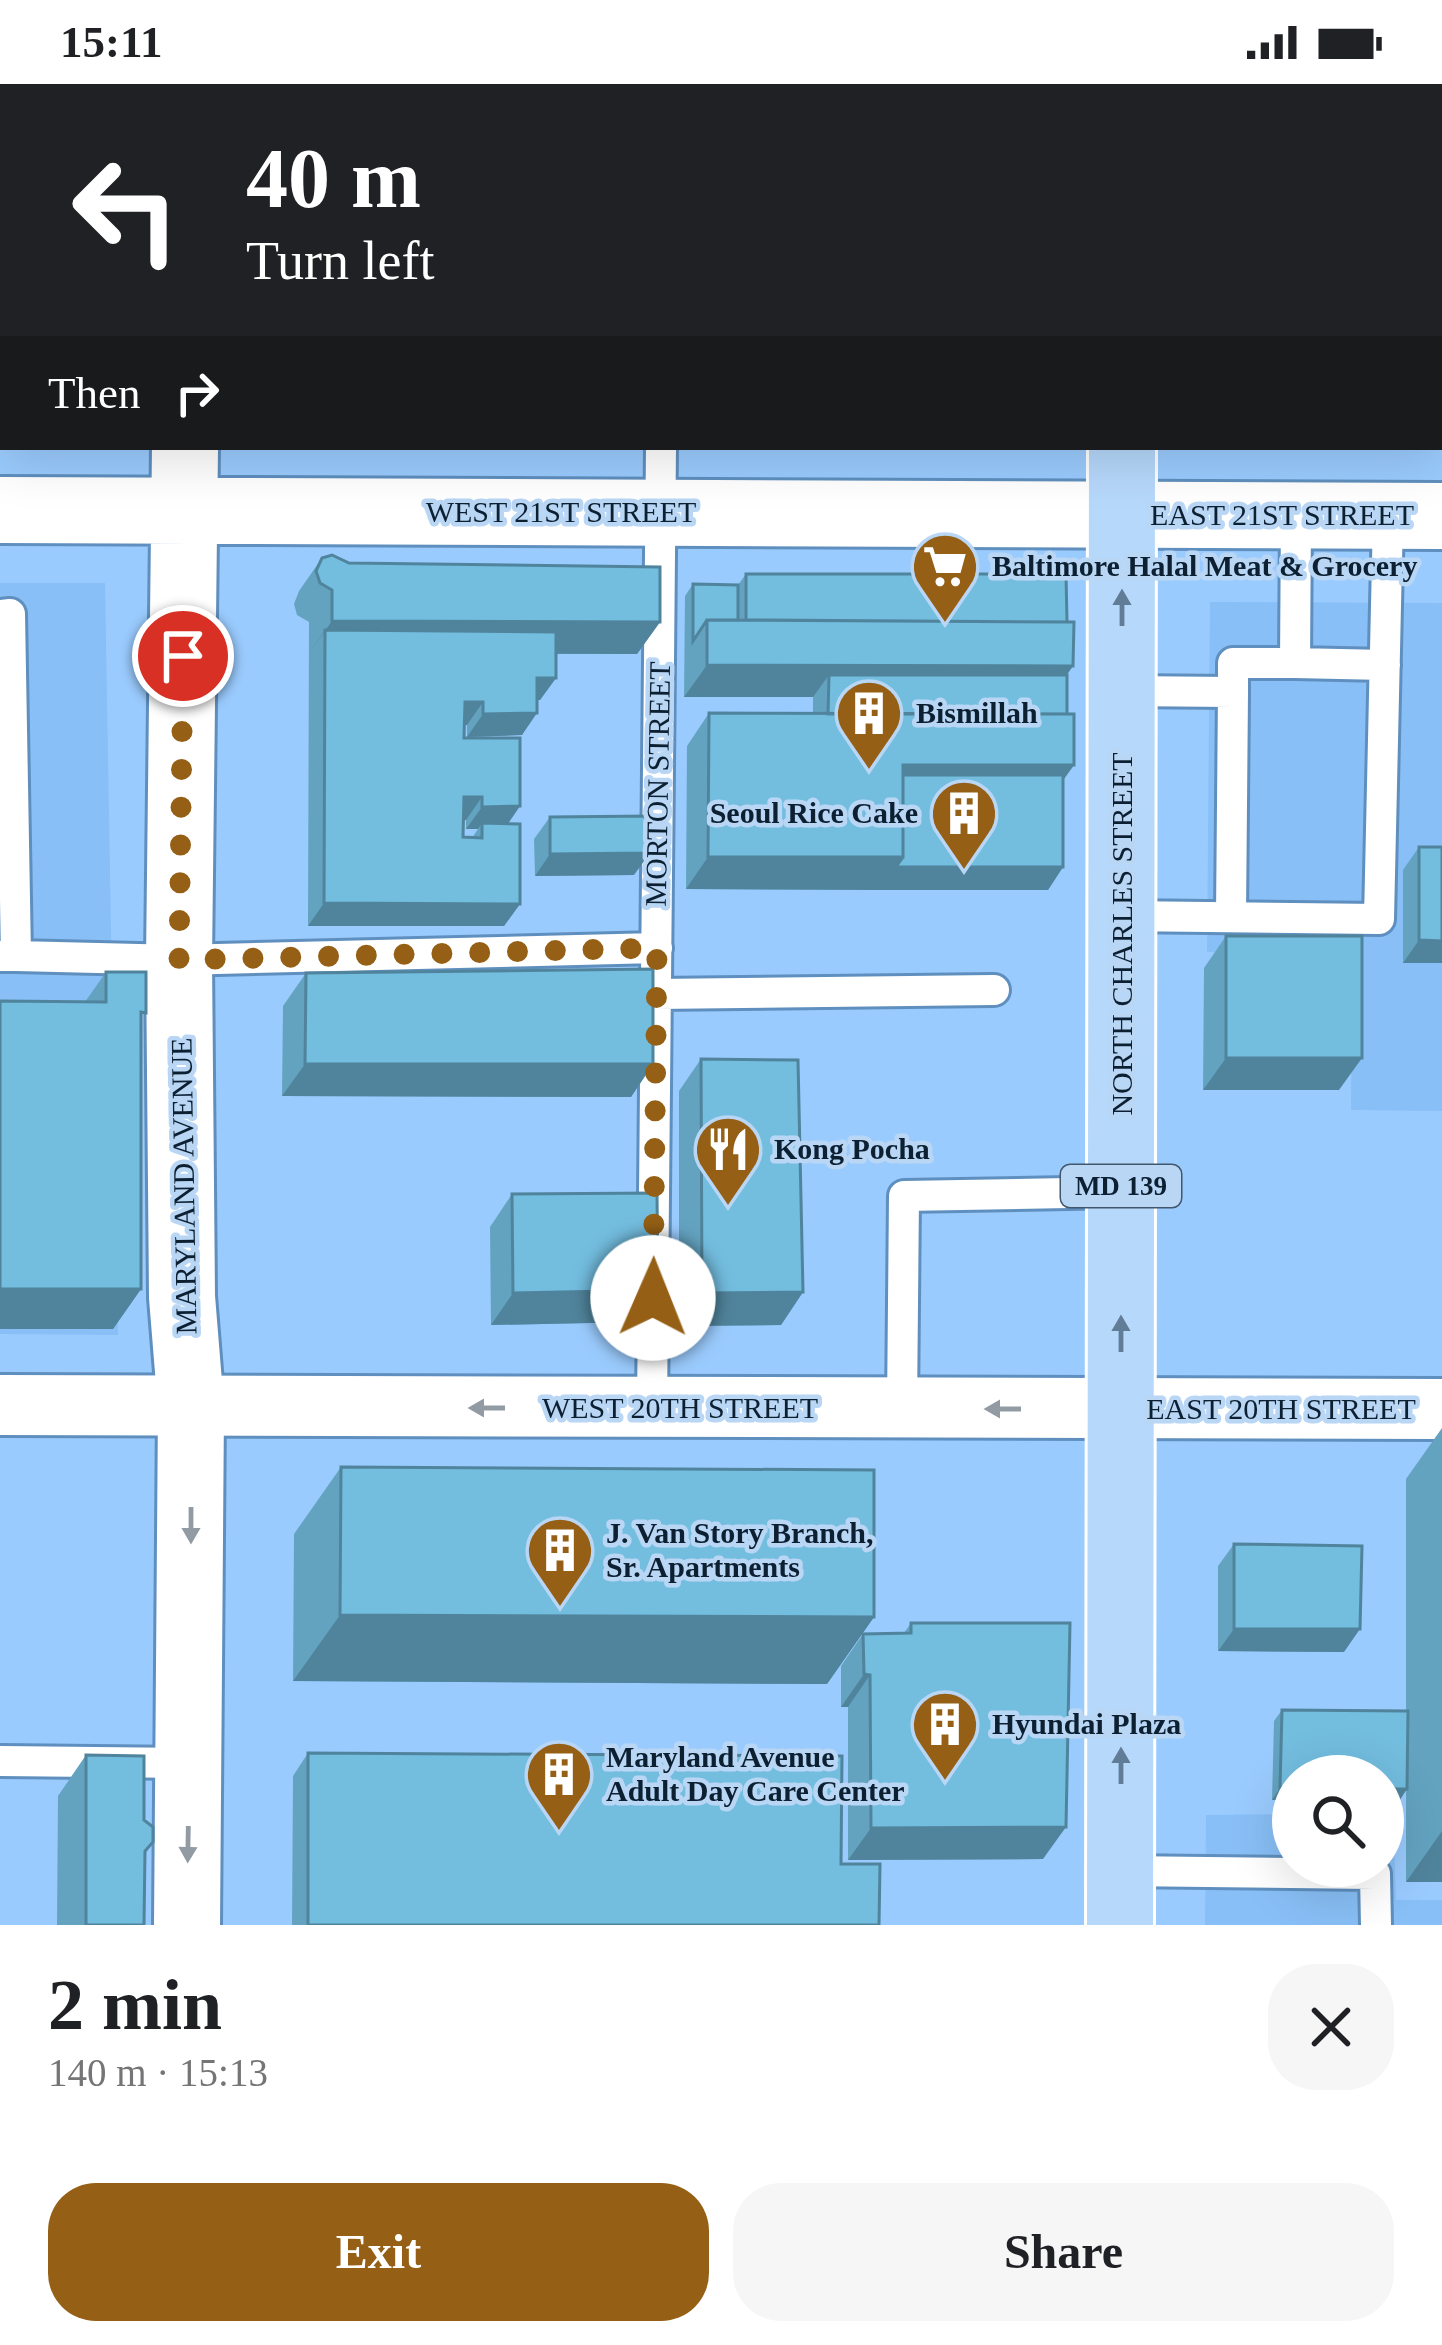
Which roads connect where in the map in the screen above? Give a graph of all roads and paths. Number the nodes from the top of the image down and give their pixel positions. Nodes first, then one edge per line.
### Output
1 (185, 450) edge
2 (661, 450) edge
3 (1122, 450) edge
4 (0, 510) edge
5 (184, 511) junction
6 (661, 513) junction
7 (1122, 515) junction
8 (1296, 515) junction
9 (1415, 516) edge
10 (0, 615) edge
11 (1295, 663) junction
12 (1385, 665) junction
13 (1122, 691) junction
14 (1233, 692) junction
15 (1121, 916) junction
16 (1231, 917) junction
17 (657, 948) junction
18 (8, 956) edge
19 (179, 960) junction
20 (994, 990) dead end
21 (656, 994) junction
22 (1121, 1192) junction
23 (0, 1405) edge
24 (216, 1408) junction
25 (652, 1409) junction
26 (902, 1409) junction
27 (1120, 1409) junction
28 (1442, 1409) edge
29 (0, 1761) edge
30 (189, 1763) junction
31 (1120, 1898) edge
32 (187, 1925) edge
33 (1376, 1925) edge

1 - 5 main road, MARYLAND AVENUE
2 - 6 lane, MORTON STREET
3 - 7 main road, NORTH CHARLES STREET / MD 139
4 - 5 main road, WEST 21ST STREET
5 - 6 main road, WEST 21ST STREET
5 - 19 main road, MARYLAND AVENUE
6 - 7 main road, WEST 21ST STREET
6 - 17 lane, MORTON STREET
7 - 8 main road, EAST 21ST STREET
13 -> 7 main road, NORTH CHARLES STREET / MD 139
8 - 9 main road, EAST 21ST STREET
8 - 11 lane
9 - 12 lane
10 - 18 lane
11 - 12 lane
11 - 14 lane
12 - 16 lane
13 - 14 lane
13 - 15 main road, NORTH CHARLES STREET / MD 139
14 - 16 lane
15 - 16 lane
15 - 22 main road, NORTH CHARLES STREET / MD 139
17 - 19 lane
17 - 21 lane, MORTON STREET
18 - 19 lane
19 - 24 main road, MARYLAND AVENUE
20 - 21 lane
21 - 25 lane, MORTON STREET
22 - 26 lane
27 -> 22 main road, NORTH CHARLES STREET / MD 139
23 - 24 street, WEST 20TH STREET
25 -> 24 street, WEST 20TH STREET
24 -> 30 main road, MARYLAND AVENUE
25 - 26 street, WEST 20TH STREET
27 -> 26 street, WEST 20TH STREET
27 - 28 street, EAST 20TH STREET
31 -> 27 main road, NORTH CHARLES STREET / MD 139
29 - 30 lane
30 -> 32 main road, MARYLAND AVENUE
31 - 33 lane

